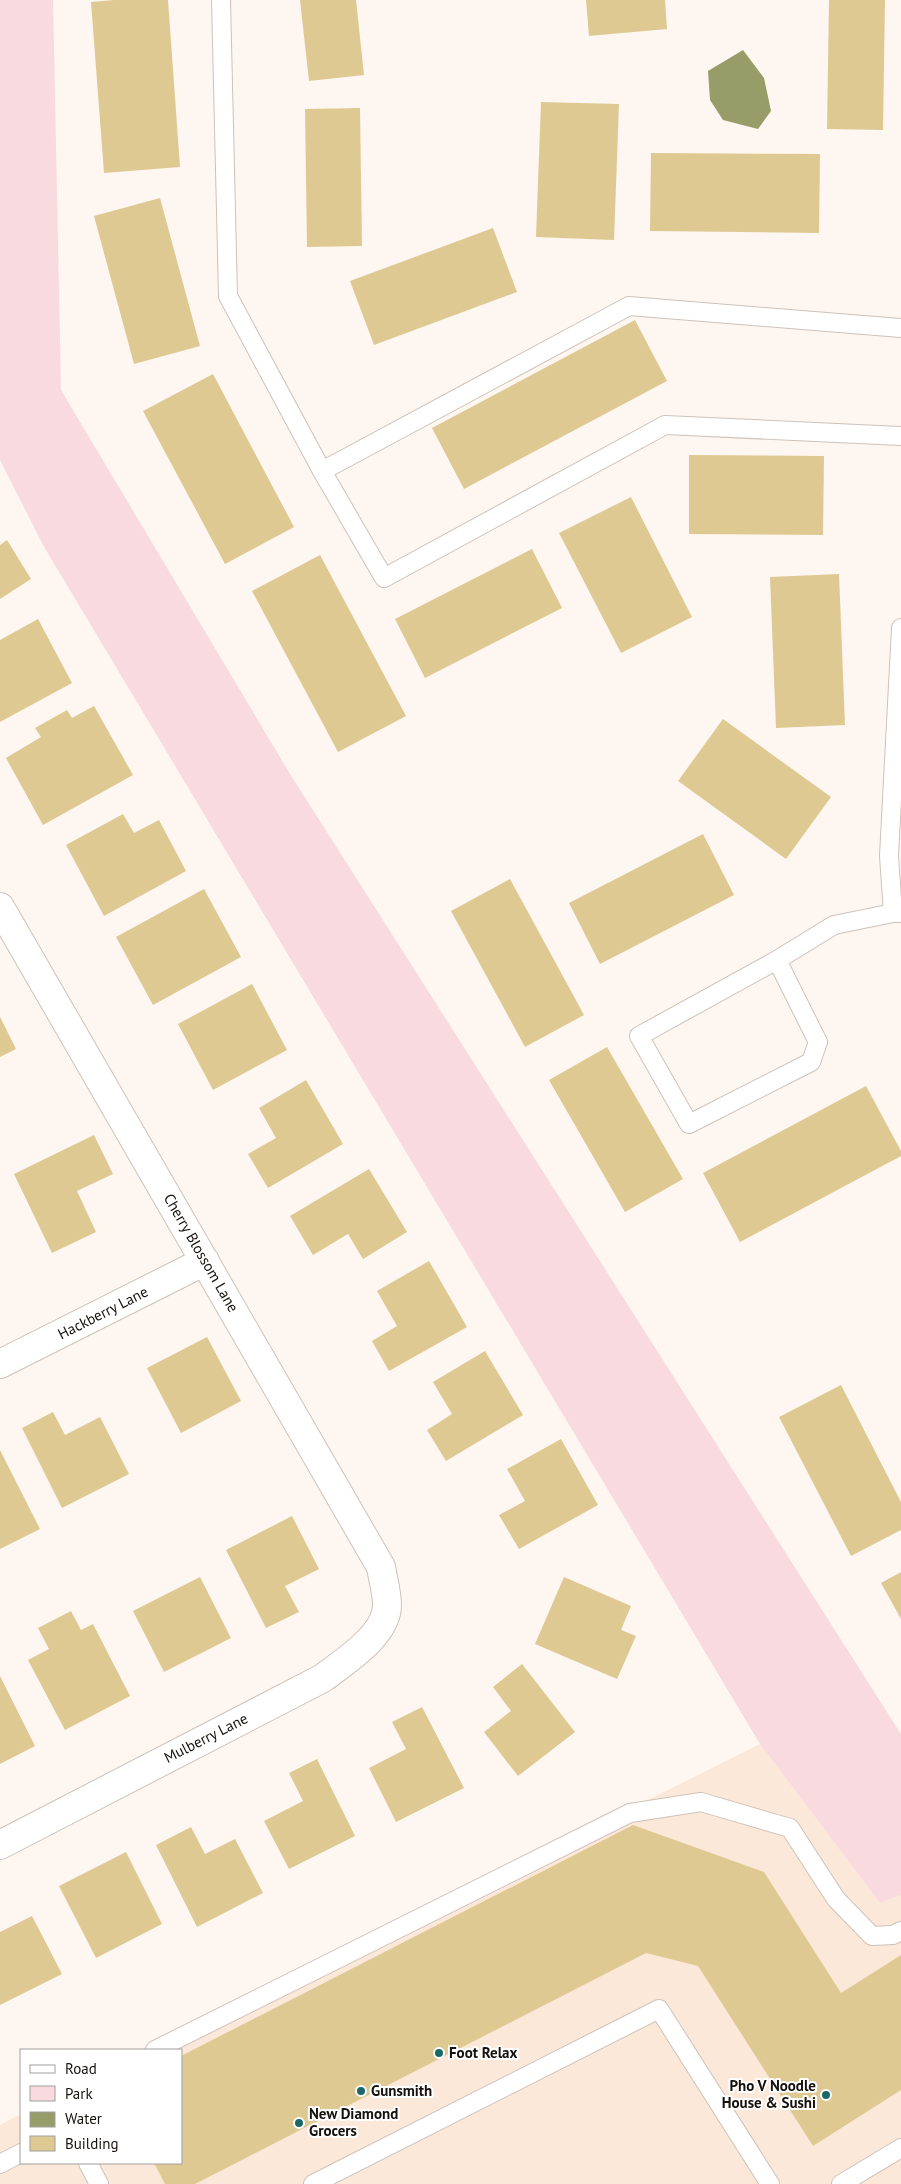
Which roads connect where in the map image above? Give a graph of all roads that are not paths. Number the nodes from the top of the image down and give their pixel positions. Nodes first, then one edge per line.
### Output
1 (221, 0) edge
2 (901, 328) edge
3 (901, 436) edge
4 (322, 471) junction
5 (901, 628) edge
6 (0, 908) edge
7 (897, 913) edge
8 (777, 960) junction
9 (205, 1261) junction
10 (0, 1364) edge
11 (387, 1605) joint
12 (0, 1845) edge
13 (901, 1931) edge
14 (158, 2049) edge
15 (901, 2148) edge
16 (20, 2154) edge
17 (0, 2164) edge
18 (89, 2164) edge
19 (99, 2184) edge
20 (313, 2184) edge
21 (770, 2184) edge
22 (841, 2184) edge

1 - 4 lane
2 - 4 lane
3 - 4 lane
5 - 7 lane
6 - 9 street, Cherry Blossom Lane
7 - 8 lane
8 - 8 lane
9 - 10 street, Hackberry Lane
9 - 11 street, Cherry Blossom Lane
11 - 12 street, Mulberry Lane
13 - 14 lane
15 - 22 lane
16 - 17 lane
18 - 19 lane
20 - 21 lane

